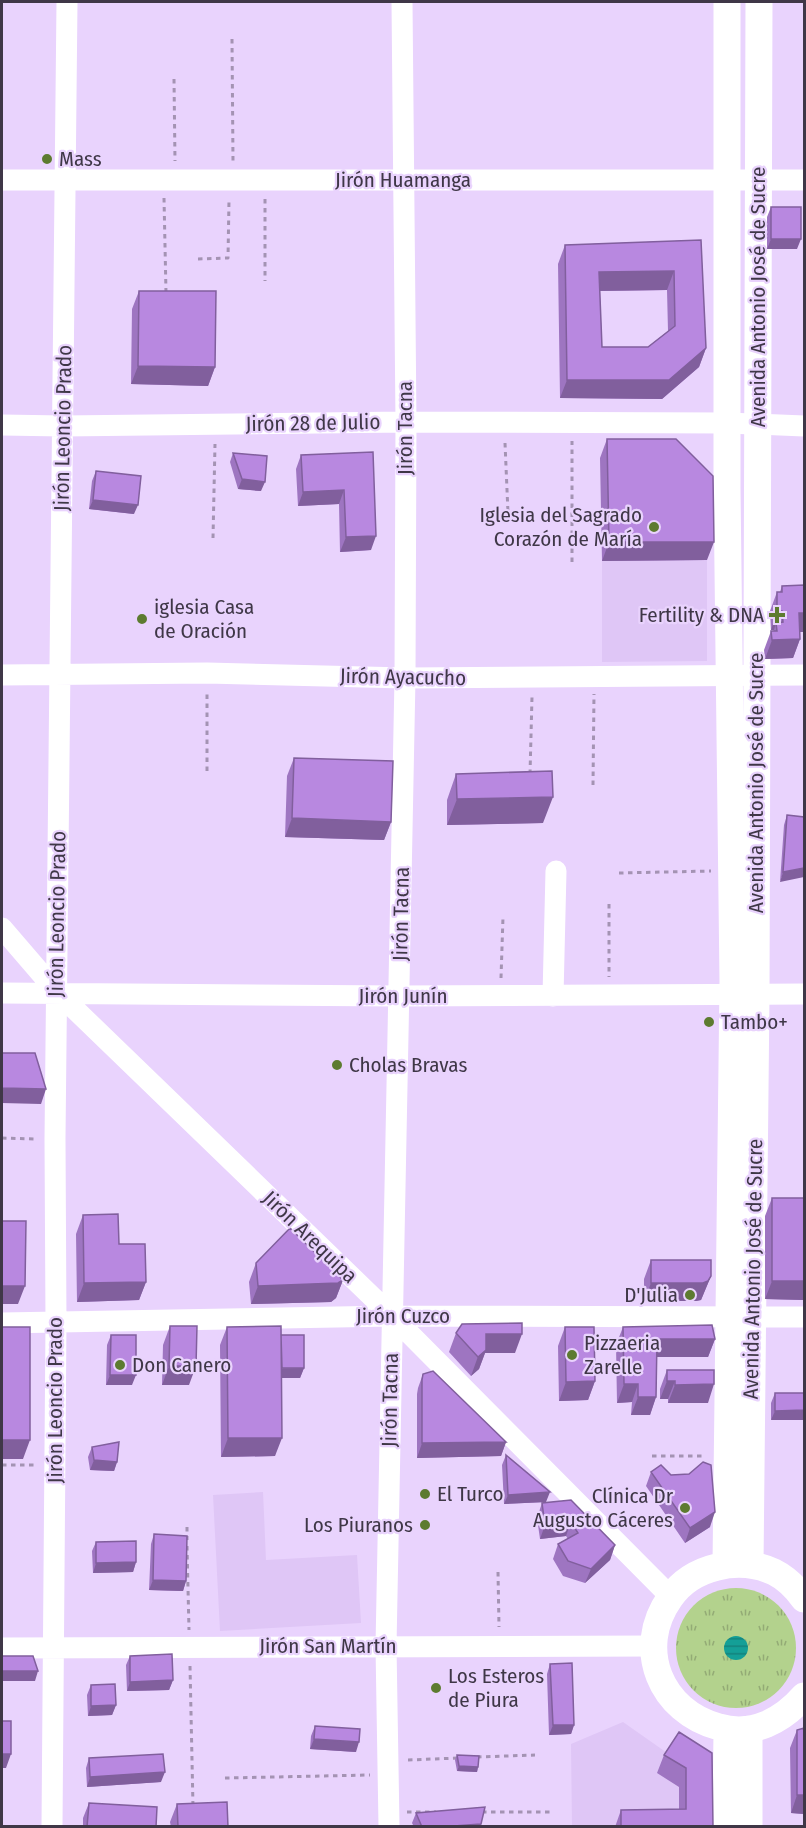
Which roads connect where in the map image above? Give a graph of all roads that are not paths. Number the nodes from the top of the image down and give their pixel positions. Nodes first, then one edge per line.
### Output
1 (68, 2) edge
2 (402, 2) edge
3 (727, 2) edge
4 (759, 2) edge
5 (2, 180) edge
6 (66, 180) junction
7 (404, 180) junction
8 (727, 180) junction
9 (758, 180) junction
10 (804, 180) edge
11 (406, 422) junction
12 (728, 423) junction
13 (758, 424) junction
14 (2, 425) edge
15 (63, 426) junction
16 (804, 426) edge
17 (2, 675) edge
18 (60, 675) junction
19 (757, 675) junction
20 (804, 675) edge
21 (729, 676) junction
22 (405, 678) junction
23 (556, 871) dead end
24 (2, 928) edge
25 (57, 992) junction
26 (2, 993) edge
27 (804, 994) edge
28 (744, 995) junction
29 (399, 996) junction
30 (553, 996) junction
31 (392, 1316) junction
32 (740, 1317) junction
33 (804, 1317) edge
34 (2, 1323) edge
35 (56, 1323) junction
36 (738, 1565) junction
37 (670, 1597) junction
38 (804, 1599) edge
39 (386, 1646) junction
40 (654, 1646) junction
41 (52, 1647) junction
42 (2, 1648) edge
43 (804, 1695) edge
44 (738, 1729) junction
45 (389, 1819) edge
46 (52, 1827) edge
47 (726, 1827) edge
48 (749, 1827) edge

1 - 6 street, Jirón Leoncio Prado
2 - 7 street, Jirón Tacna
3 - 8 main road, Avenida Antonio José de Sucre
4 - 9 main road, Avenida Antonio José de Sucre
5 - 6 street, Jirón Huamanga
6 - 7 street, Jirón Huamanga
6 - 15 street, Jirón Leoncio Prado
7 - 8 street, Jirón Huamanga
7 - 11 street, Jirón Tacna
8 - 9 street, Jirón Huamanga
8 - 12 main road, Avenida Antonio José de Sucre
9 - 10 street, Jirón Huamanga
9 - 13 main road, Avenida Antonio José de Sucre
11 - 12 street, Jirón 28 de Julio
11 - 15 street, Jirón 28 de Julio
11 - 22 street, Jirón Tacna
12 - 13 street, Jirón 28 de Julio
12 - 21 main road, Avenida Antonio José de Sucre
13 - 16 street, Jirón 28 de Julio
13 - 19 main road, Avenida Antonio José de Sucre
14 - 15 street, Jirón 28 de Julio
15 - 18 street, Jirón Leoncio Prado
17 - 18 street, Jirón Ayacucho
18 - 22 street, Jirón Ayacucho
18 - 25 street, Jirón Leoncio Prado
19 - 20 street, Jirón Ayacucho
19 - 21 street, Jirón Ayacucho
19 - 28 main road, Avenida Antonio José de Sucre
21 - 22 street, Jirón Ayacucho
21 - 28 main road, Avenida Antonio José de Sucre
22 - 29 street, Jirón Tacna
23 - 30 street
24 - 25 street, Jirón Arequipa
25 - 26 street, Jirón Junín
25 - 29 street, Jirón Junín
25 - 31 street, Jirón Arequipa
25 - 35 street, Jirón Leoncio Prado
27 - 28 street, Jirón Junín
28 - 30 street, Jirón Junín
28 - 32 main road, Avenida Antonio José de Sucre
29 - 30 street, Jirón Junín
29 - 31 street, Jirón Tacna
31 - 32 street, Jirón Cuzco
31 - 35 street, Jirón Cuzco
31 - 37 street, Jirón Arequipa
31 - 39 street, Jirón Tacna
32 - 33 street, Jirón Cuzco
32 - 36 main road, Avenida Antonio José de Sucre
32 - 36 main road, Avenida Antonio José de Sucre
34 - 35 street, Jirón Cuzco
35 - 41 street, Jirón Leoncio Prado
36 - 37 main road
36 - 38 main road
37 - 40 main road
39 - 40 street, Jirón San Martín
39 - 41 street, Jirón San Martín
39 - 45 street, Jirón Tacna
40 - 44 main road
41 - 42 street, Jirón San Martín
41 - 46 street, Jirón Leoncio Prado
43 - 44 main road
44 - 47 main road
44 - 48 main road

